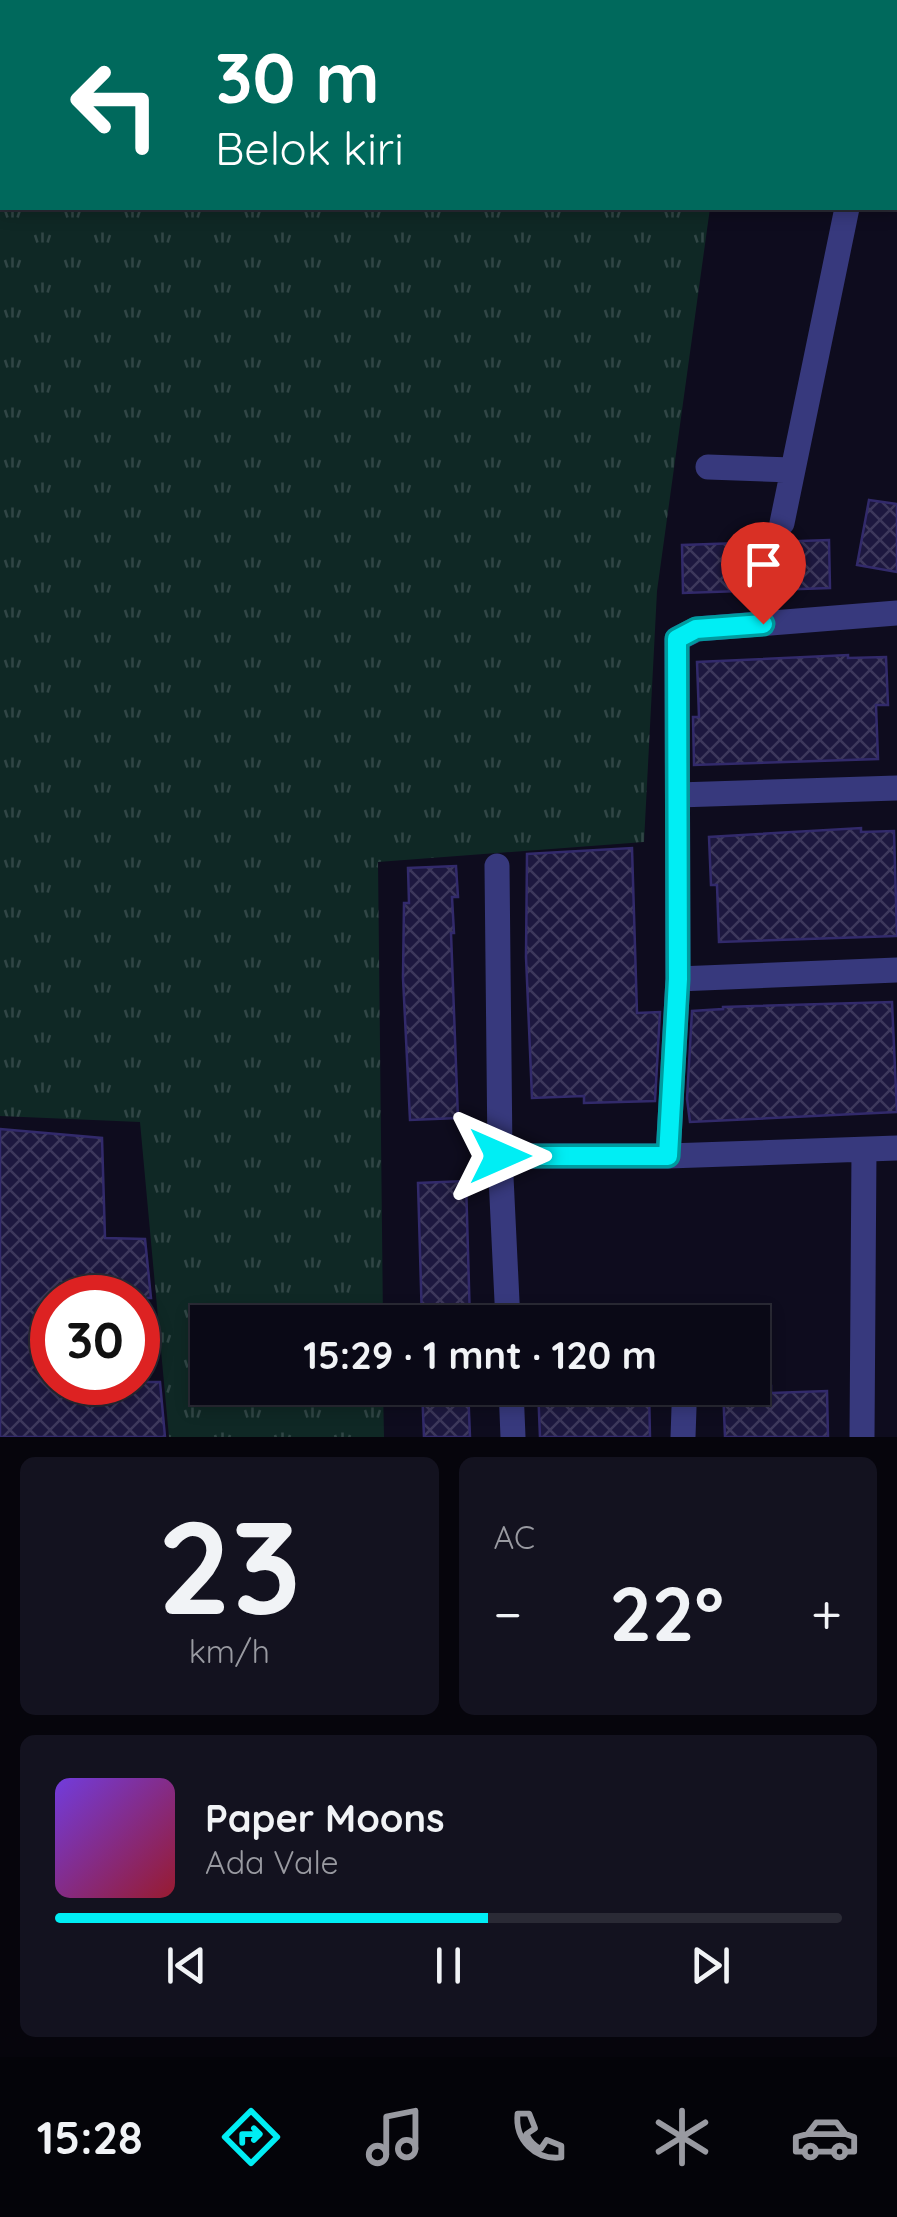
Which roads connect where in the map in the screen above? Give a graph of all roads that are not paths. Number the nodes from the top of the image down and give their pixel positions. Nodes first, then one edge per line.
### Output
1 (847, 210) edge
2 (708, 467) dead end
3 (792, 470) junction
4 (782, 523) dead end
5 (897, 613) edge
6 (897, 788) edge
7 (678, 795) junction
8 (497, 866) dead end
9 (897, 970) edge
10 (678, 979) junction
11 (897, 1148) edge
12 (864, 1150) junction
13 (500, 1156) junction
14 (668, 1156) junction
15 (507, 1305) edge
16 (512, 1405) edge
17 (684, 1408) dead end
18 (513, 1437) edge
19 (683, 1437) edge
20 (862, 1437) edge

1 - 3 street
2 - 3 street
3 - 4 street
5 - 7 street
6 - 7 street
7 - 10 street
8 - 13 street
9 - 10 street
10 - 14 street
11 - 12 street
12 - 14 street
12 - 20 street
13 - 14 street
13 - 15 street
16 - 18 street
17 - 19 street

